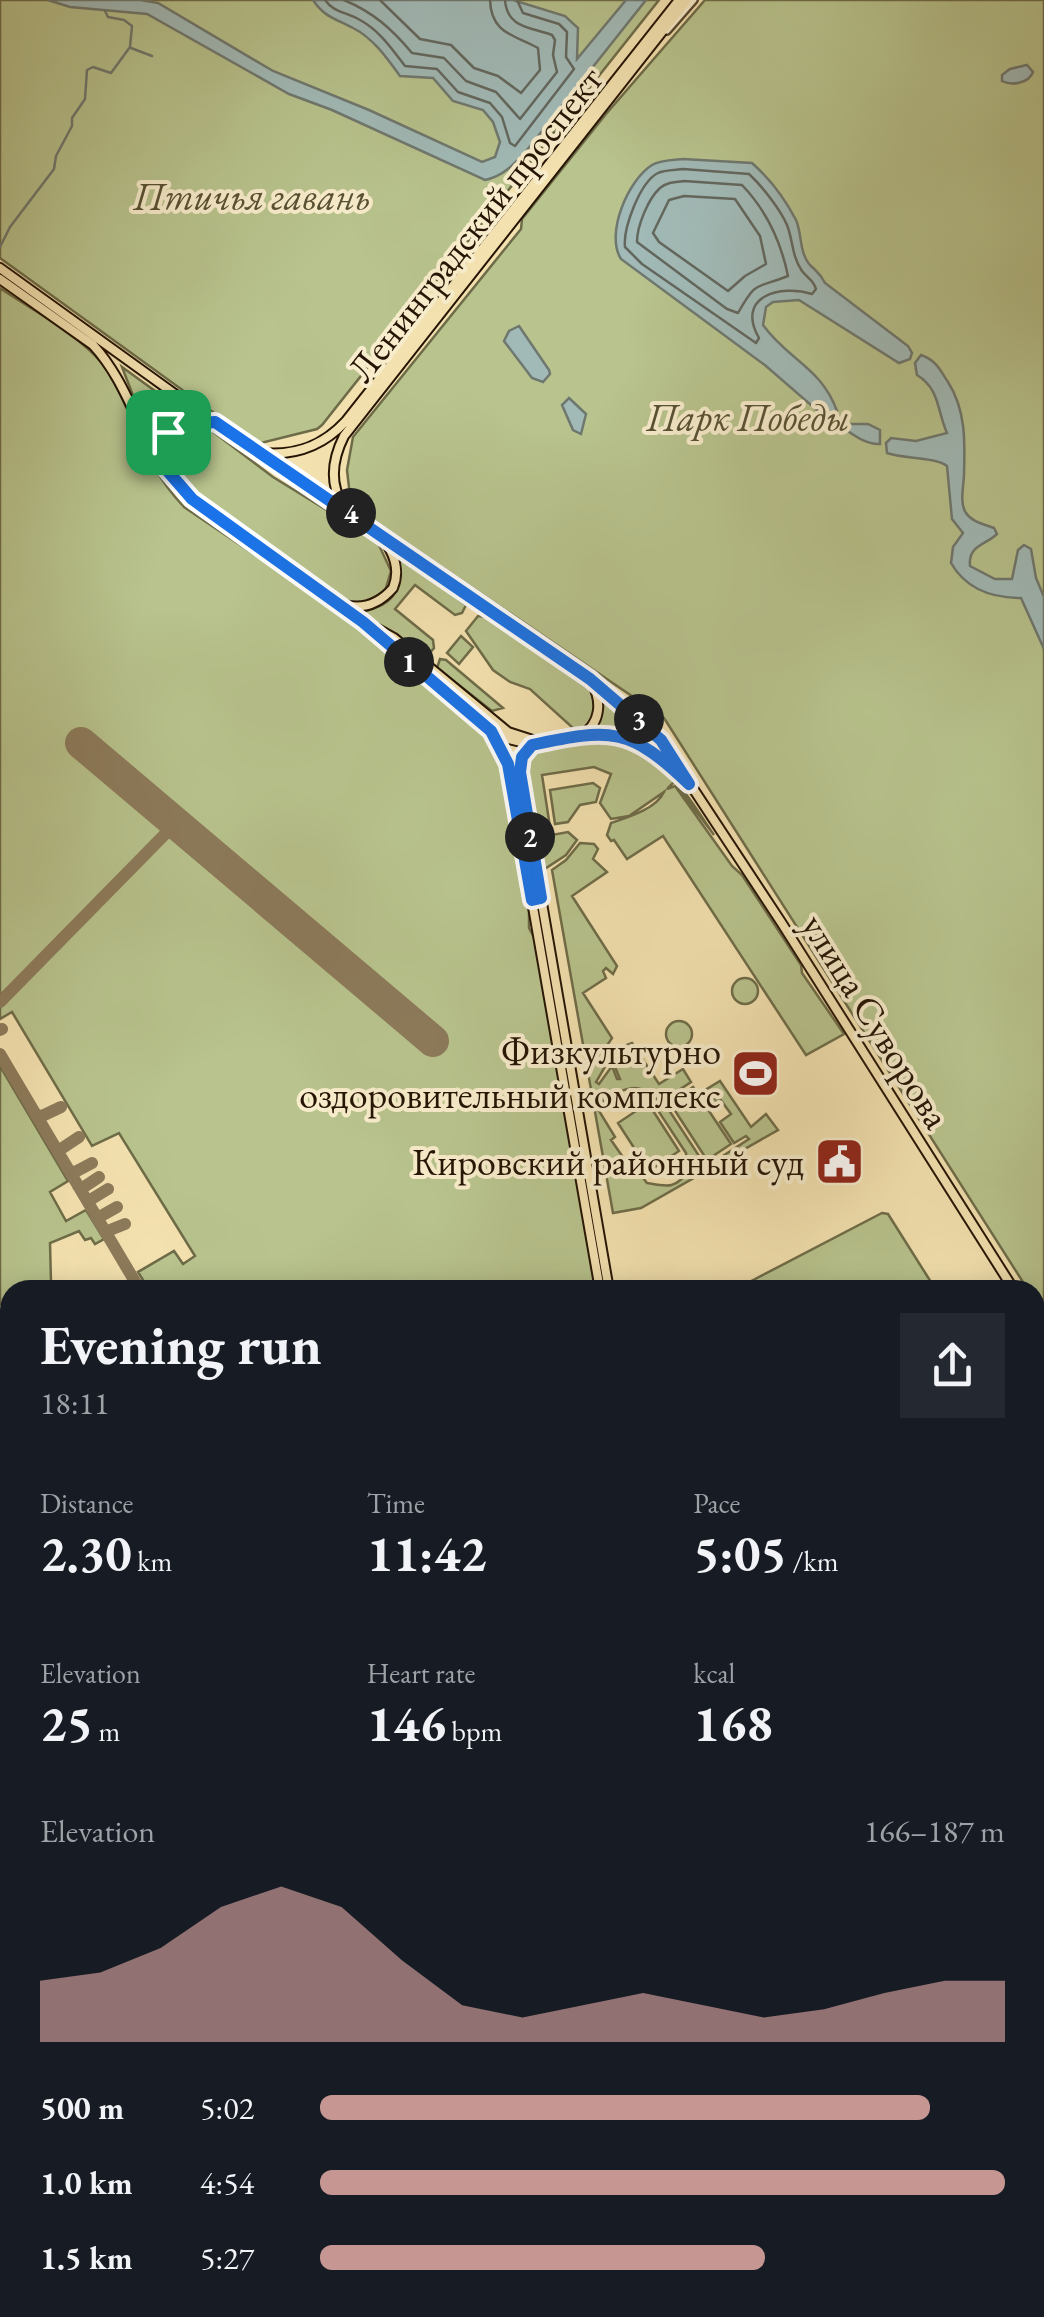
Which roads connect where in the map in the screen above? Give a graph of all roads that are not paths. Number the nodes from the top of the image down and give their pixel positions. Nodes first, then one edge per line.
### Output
1 (679, 0) edge
2 (690, 0) edge
3 (0, 268) edge
4 (0, 280) edge
5 (215, 422) junction
6 (259, 453) junction
7 (159, 461) junction
8 (346, 509) junction
9 (376, 530) junction
10 (332, 599) junction
11 (363, 622) junction
12 (590, 679) junction
13 (491, 731) junction
14 (579, 737) junction
15 (544, 742) junction
16 (532, 745) junction
17 (689, 784) junction
18 (523, 823) junction
19 (590, 1204) junction
20 (599, 1280) edge
21 (607, 1280) edge
22 (1008, 1280) edge

1 - 6 main road, Ленинградский проспект
2 - 8 main road, Ленинградский проспект
3 - 5 main road
4 - 7 main road
5 - 6 main road
5 - 7 main road
6 - 8 main road
7 - 10 main road
8 - 9 main road
9 - 10 main road
9 - 12 main road
10 - 11 main road
11 - 13 main road
11 - 15 main road
12 - 14 main road
12 - 17 main road
13 - 16 main road
13 - 18 main road
14 - 15 main road
14 - 17 main road
15 - 16 main road
16 - 18 main road
17 - 22 main road, улица Суворова
18 - 19 main road
19 - 20 main road
19 - 21 main road

